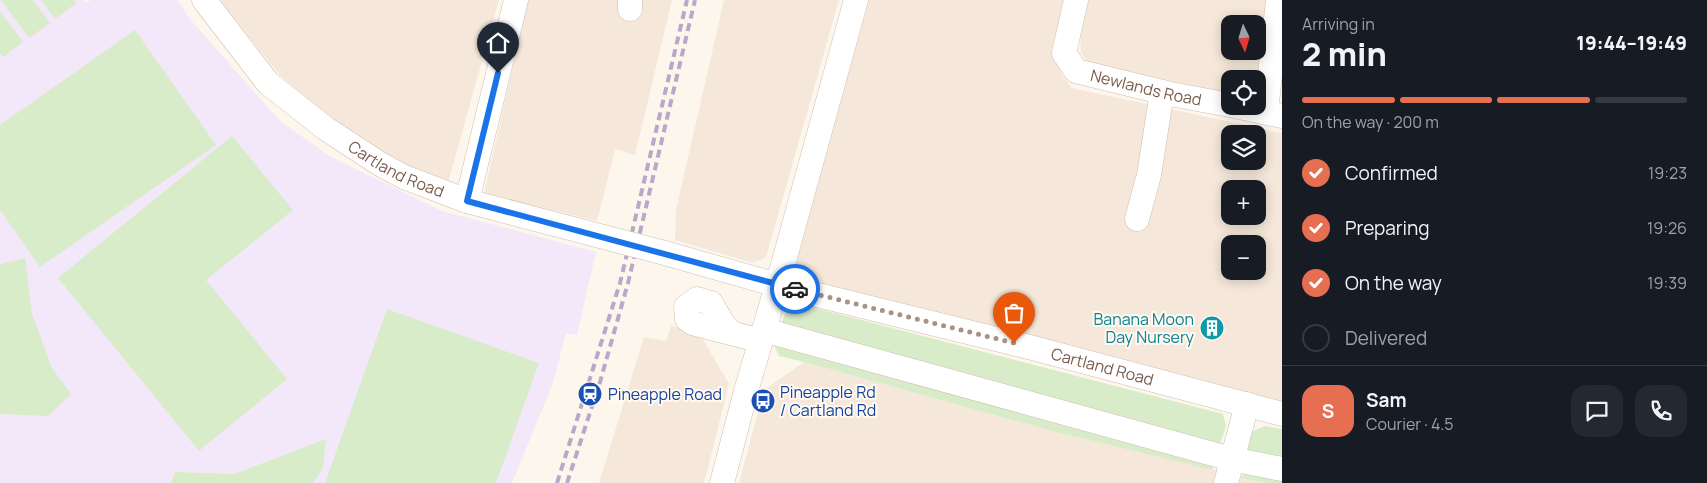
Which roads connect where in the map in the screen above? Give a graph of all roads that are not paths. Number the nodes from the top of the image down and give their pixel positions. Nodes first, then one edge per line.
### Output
1 (204, 0) edge
2 (516, 0) edge
3 (856, 0) edge
4 (1076, 0) edge
5 (1278, 0) edge
6 (1162, 92) junction
7 (1221, 103) edge
8 (1274, 114) edge
9 (467, 201) junction
10 (1137, 219) dead end
11 (777, 285) junction
12 (732, 333) dead end
13 (763, 335) junction
14 (1247, 404) junction
15 (1282, 414) edge
16 (1231, 459) junction
17 (1282, 469) edge
18 (722, 483) edge
19 (1226, 483) edge

1 - 9 street, Cartland Road
2 - 9 street
3 - 11 street
4 - 6 street, Newlands Road
5 - 8 street
6 - 7 street, Newlands Road
6 - 10 street
9 - 11 street, Cartland Road, bridge
11 - 13 street
11 - 14 street, Cartland Road
12 - 13 street
13 - 16 street
13 - 18 street
14 - 15 street, Cartland Road
14 - 16 street
16 - 17 street
16 - 19 street

